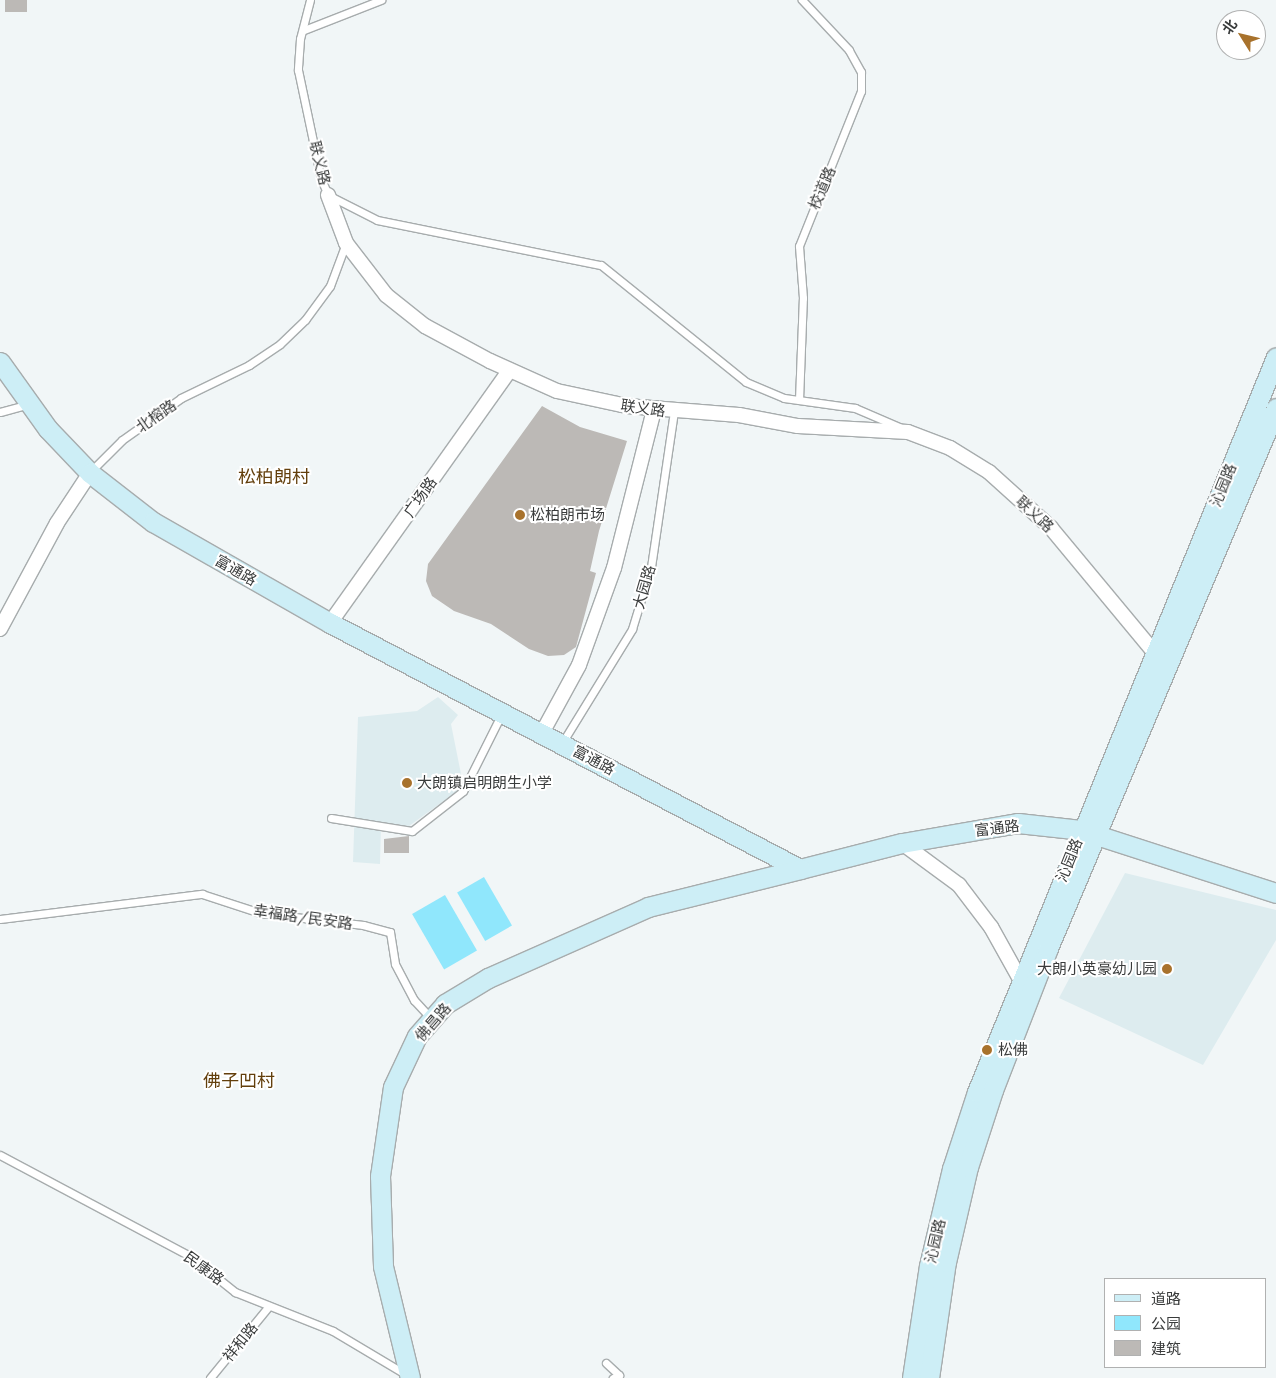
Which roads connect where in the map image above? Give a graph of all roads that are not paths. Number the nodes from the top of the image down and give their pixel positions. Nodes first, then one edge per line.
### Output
1 (310, 0) edge
2 (381, 0) edge
3 (802, 0) edge
4 (304, 30) junction
5 (328, 195) junction
6 (346, 243) junction
7 (1276, 357) edge
8 (0, 362) edge
9 (510, 370) junction
10 (799, 400) junction
11 (29, 404) junction
12 (1276, 408) edge
13 (654, 410) junction
14 (0, 412) edge
15 (674, 412) junction
16 (908, 432) junction
17 (90, 473) junction
18 (330, 623) junction
19 (0, 629) edge
20 (1154, 652) junction
21 (503, 712) junction
22 (542, 733) junction
23 (562, 743) junction
24 (331, 818) dead end
25 (1089, 832) junction
26 (902, 842) junction
27 (800, 868) junction
28 (1276, 893) edge
29 (0, 919) edge
30 (1020, 979) junction
31 (432, 1019) junction
32 (0, 1156) edge
33 (269, 1306) junction
34 (606, 1363) dead end
35 (410, 1377) edge
36 (210, 1378) edge
37 (613, 1378) edge
38 (912, 1378) edge
39 (929, 1378) edge

1 - 4 lane, 联义路
2 - 4 lane
3 - 10 lane, 校道路
4 - 5 lane, 联义路
5 - 6 street, 联义路
5 - 10 lane
6 - 9 street, 联义路
6 - 17 lane, 北榕路
7 - 20 street, 沁园路
8 - 11 street, 富通路
9 - 13 street, 联义路
9 - 18 street, 广场路
10 - 16 lane
11 - 14 lane
11 - 17 street, 富通路
12 - 25 street, 沁园路
13 - 15 street, 联义路
13 - 22 street
15 - 16 street, 联义路
15 - 23 lane, 大园路
16 - 20 street, 联义路
17 - 18 street, 富通路
17 - 19 street, 北榕路
18 - 21 street, 富通路
20 - 25 street, 沁园路
21 - 22 street, 富通路
21 - 24 lane
22 - 23 street, 富通路
23 - 27 street, 富通路
25 - 26 street, 富通路
25 - 28 street, 富通路
25 - 30 street, 沁园路
25 - 39 street, 沁园路
26 - 27 street, 富通路
26 - 30 street
27 - 31 street, 佛昌路
29 - 31 lane, 幸福路/民安路
30 - 38 street, 沁园路
31 - 35 street, 佛昌路
32 - 33 lane, 民康路
33 - 35 lane, 民康路
33 - 36 lane, 祥和路
34 - 37 lane

